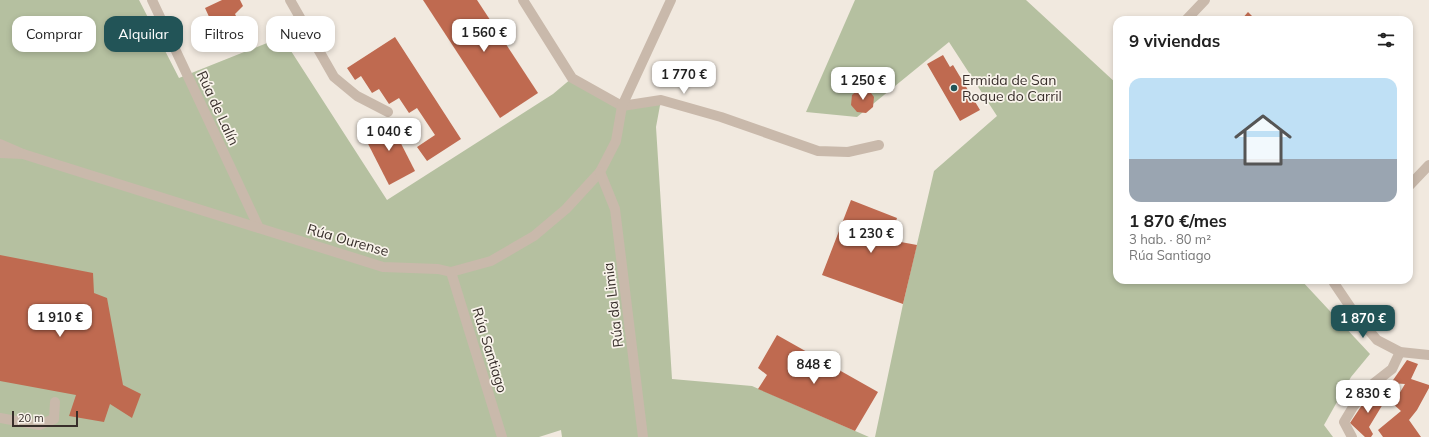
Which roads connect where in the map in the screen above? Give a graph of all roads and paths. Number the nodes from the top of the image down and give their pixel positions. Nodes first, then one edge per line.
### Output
1 (152, 0) edge
2 (290, 0) edge
3 (523, 0) edge
4 (671, 0) edge
5 (1205, 0) edge
6 (1190, 16) edge
7 (622, 106) junction
8 (388, 112) dead end
9 (0, 144) edge
10 (880, 145) dead end
11 (0, 153) edge
12 (23, 154) junction
13 (1429, 165) edge
14 (600, 172) junction
15 (1413, 182) edge
16 (259, 228) junction
17 (450, 272) junction
18 (1335, 284) edge
19 (1400, 352) junction
20 (1429, 355) edge
21 (55, 402) dead end
22 (0, 418) edge
23 (502, 437) edge
24 (643, 437) edge
25 (1352, 437) edge

1 - 16 street, Rúa de Lalín
2 - 8 street
3 - 7 street
4 - 7 street, Rúa Ourense
5 - 6 street
7 - 10 street
7 - 14 street, Rúa Ourense
9 - 12 street, Rúa Ourense
11 - 12 street, Rúa Ourense
12 - 16 street, Rúa Ourense
13 - 15 street
14 - 17 street, Rúa Ourense
14 - 24 street, Rúa da Limia
16 - 17 street, Rúa Ourense
17 - 23 street, Rúa Santiago
18 - 19 street
19 - 20 street
19 - 25 street
21 - 22 street

